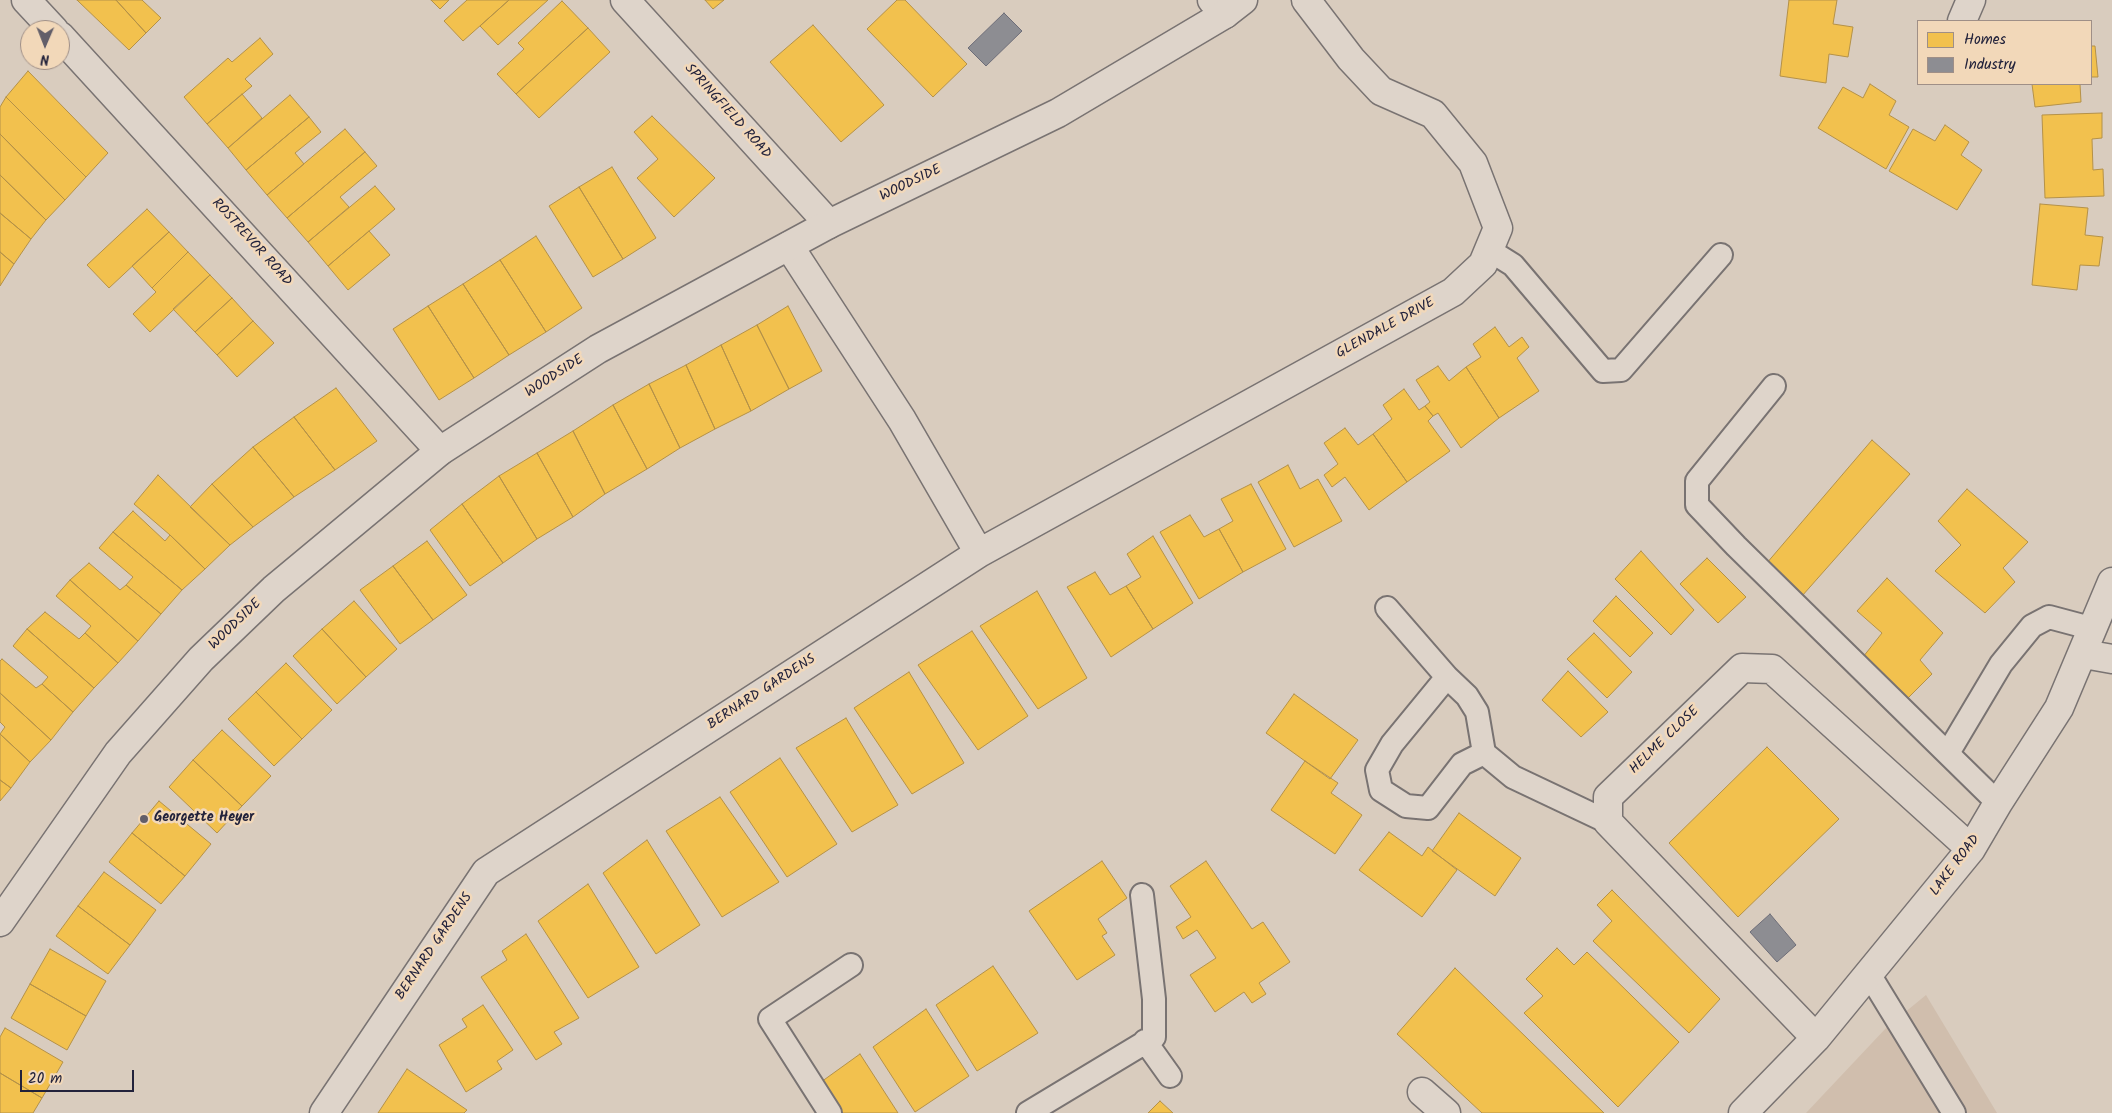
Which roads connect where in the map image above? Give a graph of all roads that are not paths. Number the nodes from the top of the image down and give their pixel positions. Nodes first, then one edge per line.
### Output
1 (26, 0) edge
2 (625, 0) edge
3 (1306, 0) edge
4 (1970, 0) edge
5 (1227, 5) edge
6 (45, 20) edge
7 (1962, 20) edge
8 (70, 47) edge
9 (829, 224) junction
10 (789, 246) junction
11 (1489, 250) junction
12 (1721, 254) dead end
13 (1774, 386) dead end
14 (440, 451) junction
15 (979, 553) junction
16 (2112, 582) edge
17 (1387, 608) dead end
18 (2094, 629) junction
19 (2084, 654) junction
20 (2112, 659) edge
21 (1447, 677) junction
22 (1484, 753) junction
23 (1948, 753) junction
24 (1998, 803) junction
25 (1608, 822) junction
26 (1972, 849) junction
27 (1142, 895) dead end
28 (0, 922) edge
29 (851, 964) dead end
30 (1869, 974) junction
31 (1816, 1038) junction
32 (1145, 1041) junction
33 (1170, 1076) dead end
34 (1422, 1092) dead end
35 (324, 1113) edge
36 (830, 1113) edge
37 (1028, 1113) edge
38 (1446, 1113) edge
39 (1743, 1113) edge
40 (1954, 1113) edge

1 - 6 street
2 - 9 street, SPRINGFIELD ROAD
3 - 11 street, GLENDALE DRIVE
4 - 7 street
5 - 9 street, WOODSIDE
8 - 14 street, ROSTREVOR ROAD
9 - 10 street, WOODSIDE
10 - 14 street, WOODSIDE
10 - 15 street
11 - 12 lane
11 - 15 street, GLENDALE DRIVE
13 - 23 lane
14 - 28 street, WOODSIDE
15 - 35 street, BERNARD GARDENS
16 - 18 street, LAKE ROAD
17 - 21 lane
18 - 19 street, LAKE ROAD
18 - 23 lane
19 - 20 street
19 - 24 street, LAKE ROAD
21 - 22 lane
21 - 22 lane
22 - 25 lane
23 - 24 lane
24 - 26 street, LAKE ROAD
25 - 26 street, HELME CLOSE
25 - 31 street
26 - 30 street, LAKE ROAD
27 - 32 lane
29 - 36 lane
30 - 31 street, LAKE ROAD
30 - 40 lane
31 - 39 street, LAKE ROAD
32 - 33 lane
32 - 37 lane
34 - 38 street

